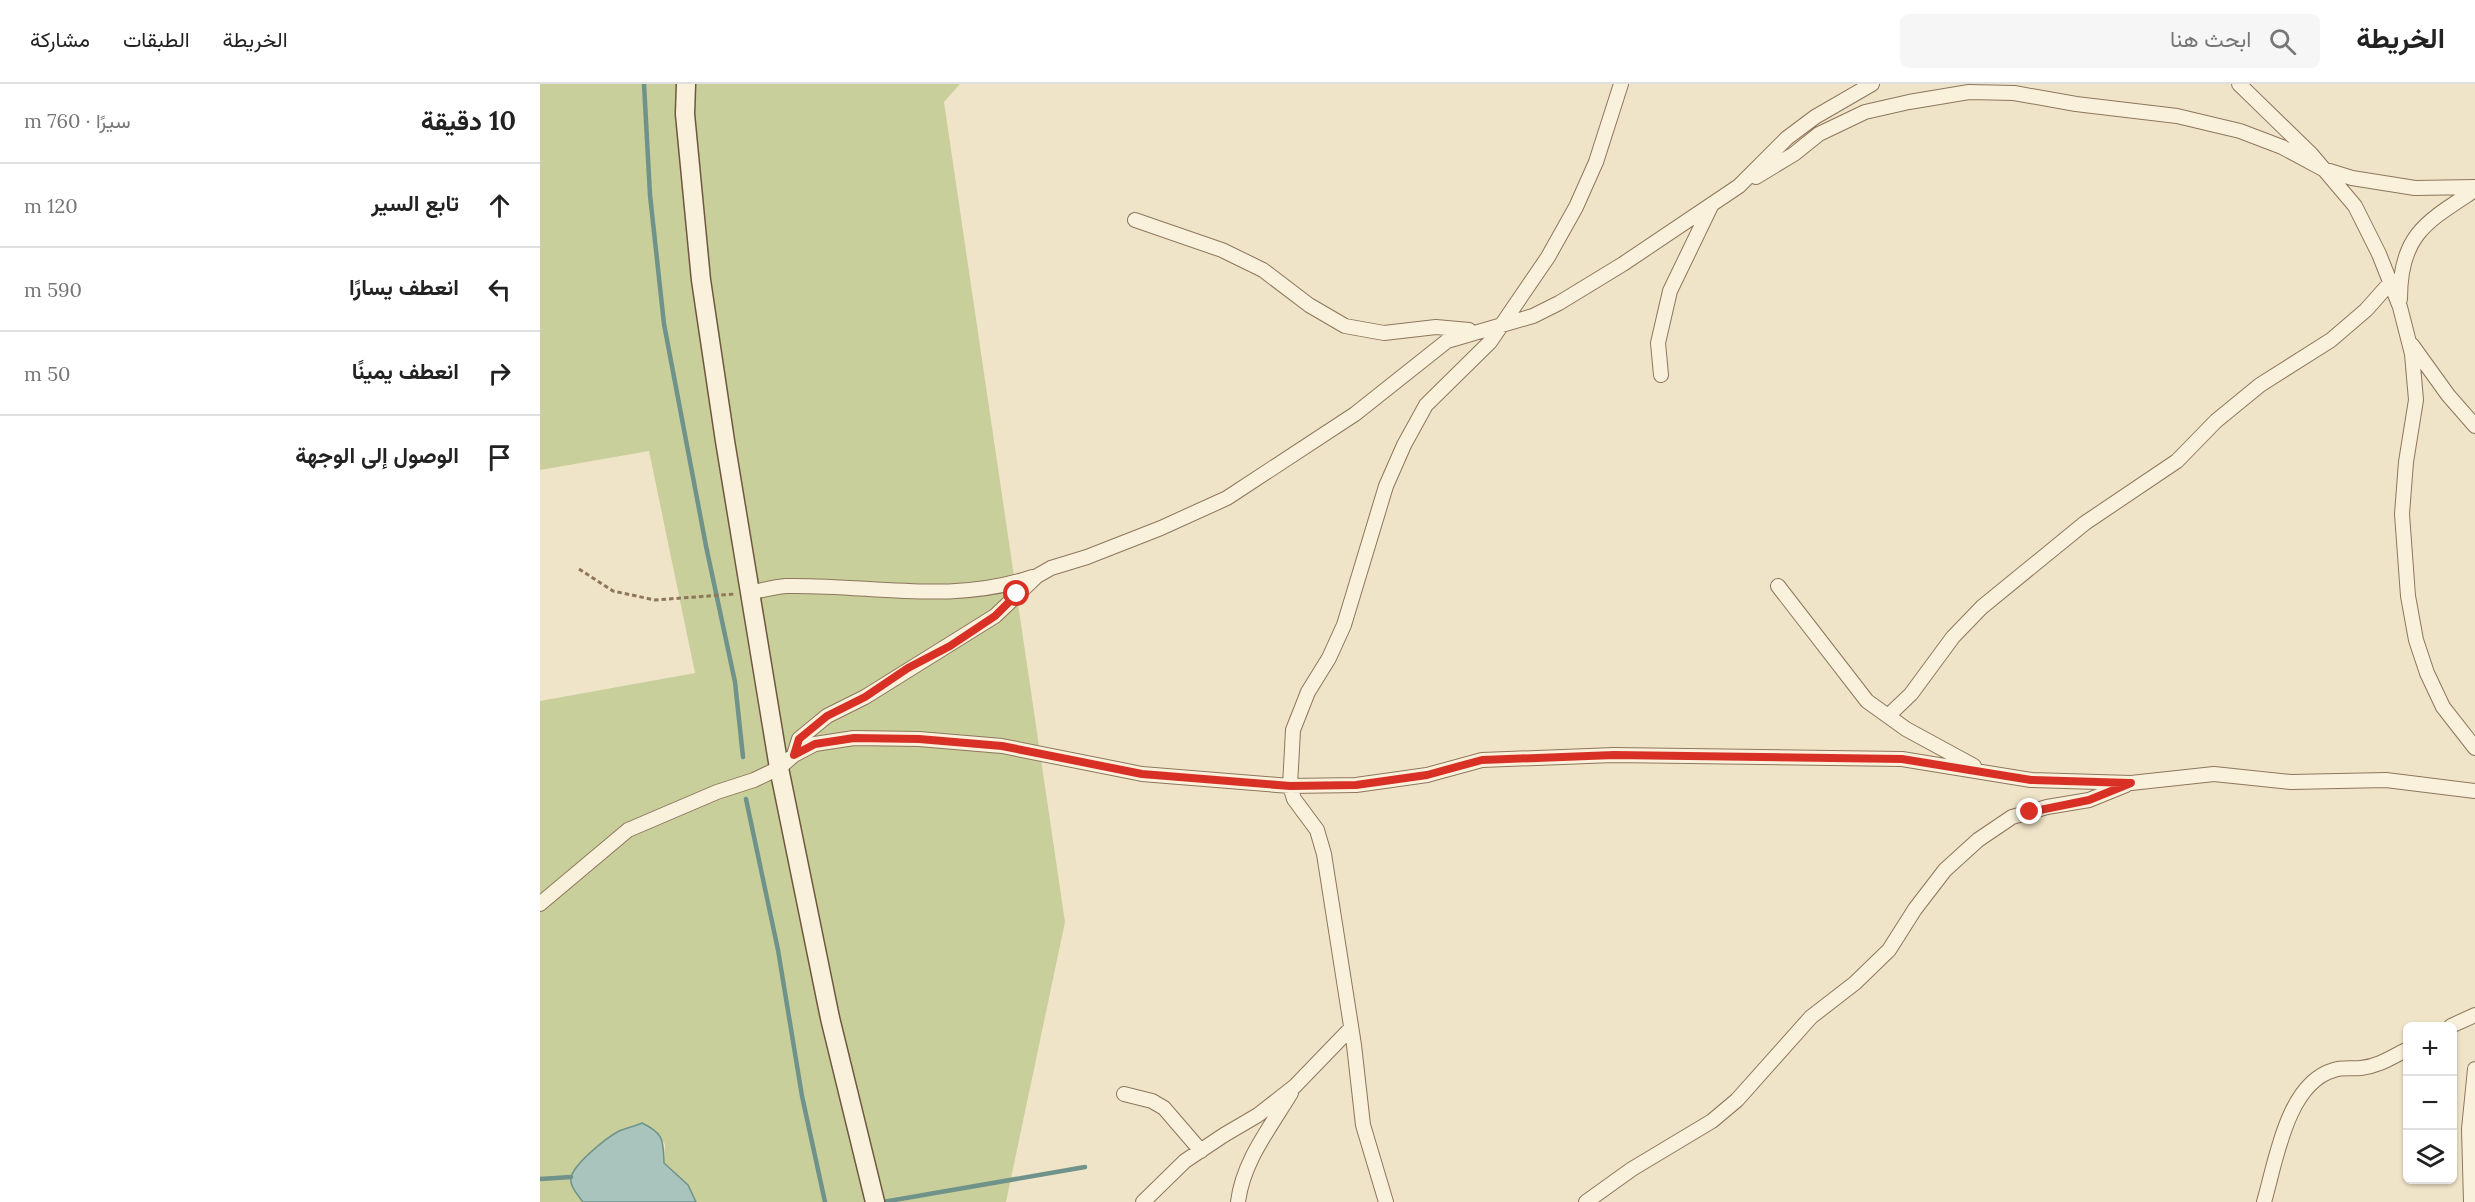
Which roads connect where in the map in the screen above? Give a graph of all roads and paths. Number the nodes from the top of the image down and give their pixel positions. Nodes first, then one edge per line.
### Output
1 (686, 84) edge
2 (1621, 84) edge
3 (1872, 84) edge
4 (2239, 84) edge
5 (2323, 169) junction
6 (1739, 186) junction
7 (2475, 189) edge
8 (1712, 204) junction
9 (1135, 220) dead end
10 (2390, 283) junction
11 (2400, 307) junction
12 (1502, 326) junction
13 (1474, 331) junction
14 (2409, 340) junction
15 (1661, 375) dead end
16 (2475, 426) edge
17 (579, 569) dead end
18 (1037, 576) junction
19 (1778, 586) dead end
20 (750, 592) junction
21 (1888, 716) junction
22 (2475, 748) edge
23 (794, 755) junction
24 (779, 768) junction
25 (1983, 772) junction
26 (2131, 783) junction
27 (1290, 786) junction
28 (2475, 791) edge
29 (540, 904) edge
30 (2475, 1015) edge
31 (2457, 1023) edge
32 (1351, 1028) junction
33 (2403, 1052) edge
34 (2475, 1069) edge
35 (1295, 1086) junction
36 (1124, 1094) dead end
37 (1201, 1150) junction
38 (874, 1202) edge
39 (1143, 1202) edge
40 (1238, 1202) edge
41 (1386, 1202) edge
42 (1586, 1202) edge
43 (2264, 1202) edge
44 (2471, 1202) edge

1 - 20 main road
2 - 12 street
3 - 6 street
4 - 5 street
5 - 6 street
5 - 7 street
5 - 10 street
6 - 8 street
7 - 11 street
8 - 12 street
8 - 15 street
9 - 13 street
10 - 11 street
10 - 21 street
11 - 14 street
12 - 13 street
12 - 27 street
13 - 18 street
14 - 16 street
14 - 22 street
17 - 20 path
18 - 20 street
18 - 23 street
19 - 21 street
20 - 24 main road
21 - 25 street
23 - 24 street
23 - 27 street
24 - 29 street
24 - 38 main road
25 - 26 street
25 - 27 street
26 - 28 street
26 - 42 street
27 - 32 street
30 - 31 street
32 - 35 street
32 - 41 street
33 - 43 street
34 - 44 street
35 - 37 street
35 - 40 street
36 - 37 street
37 - 39 street

